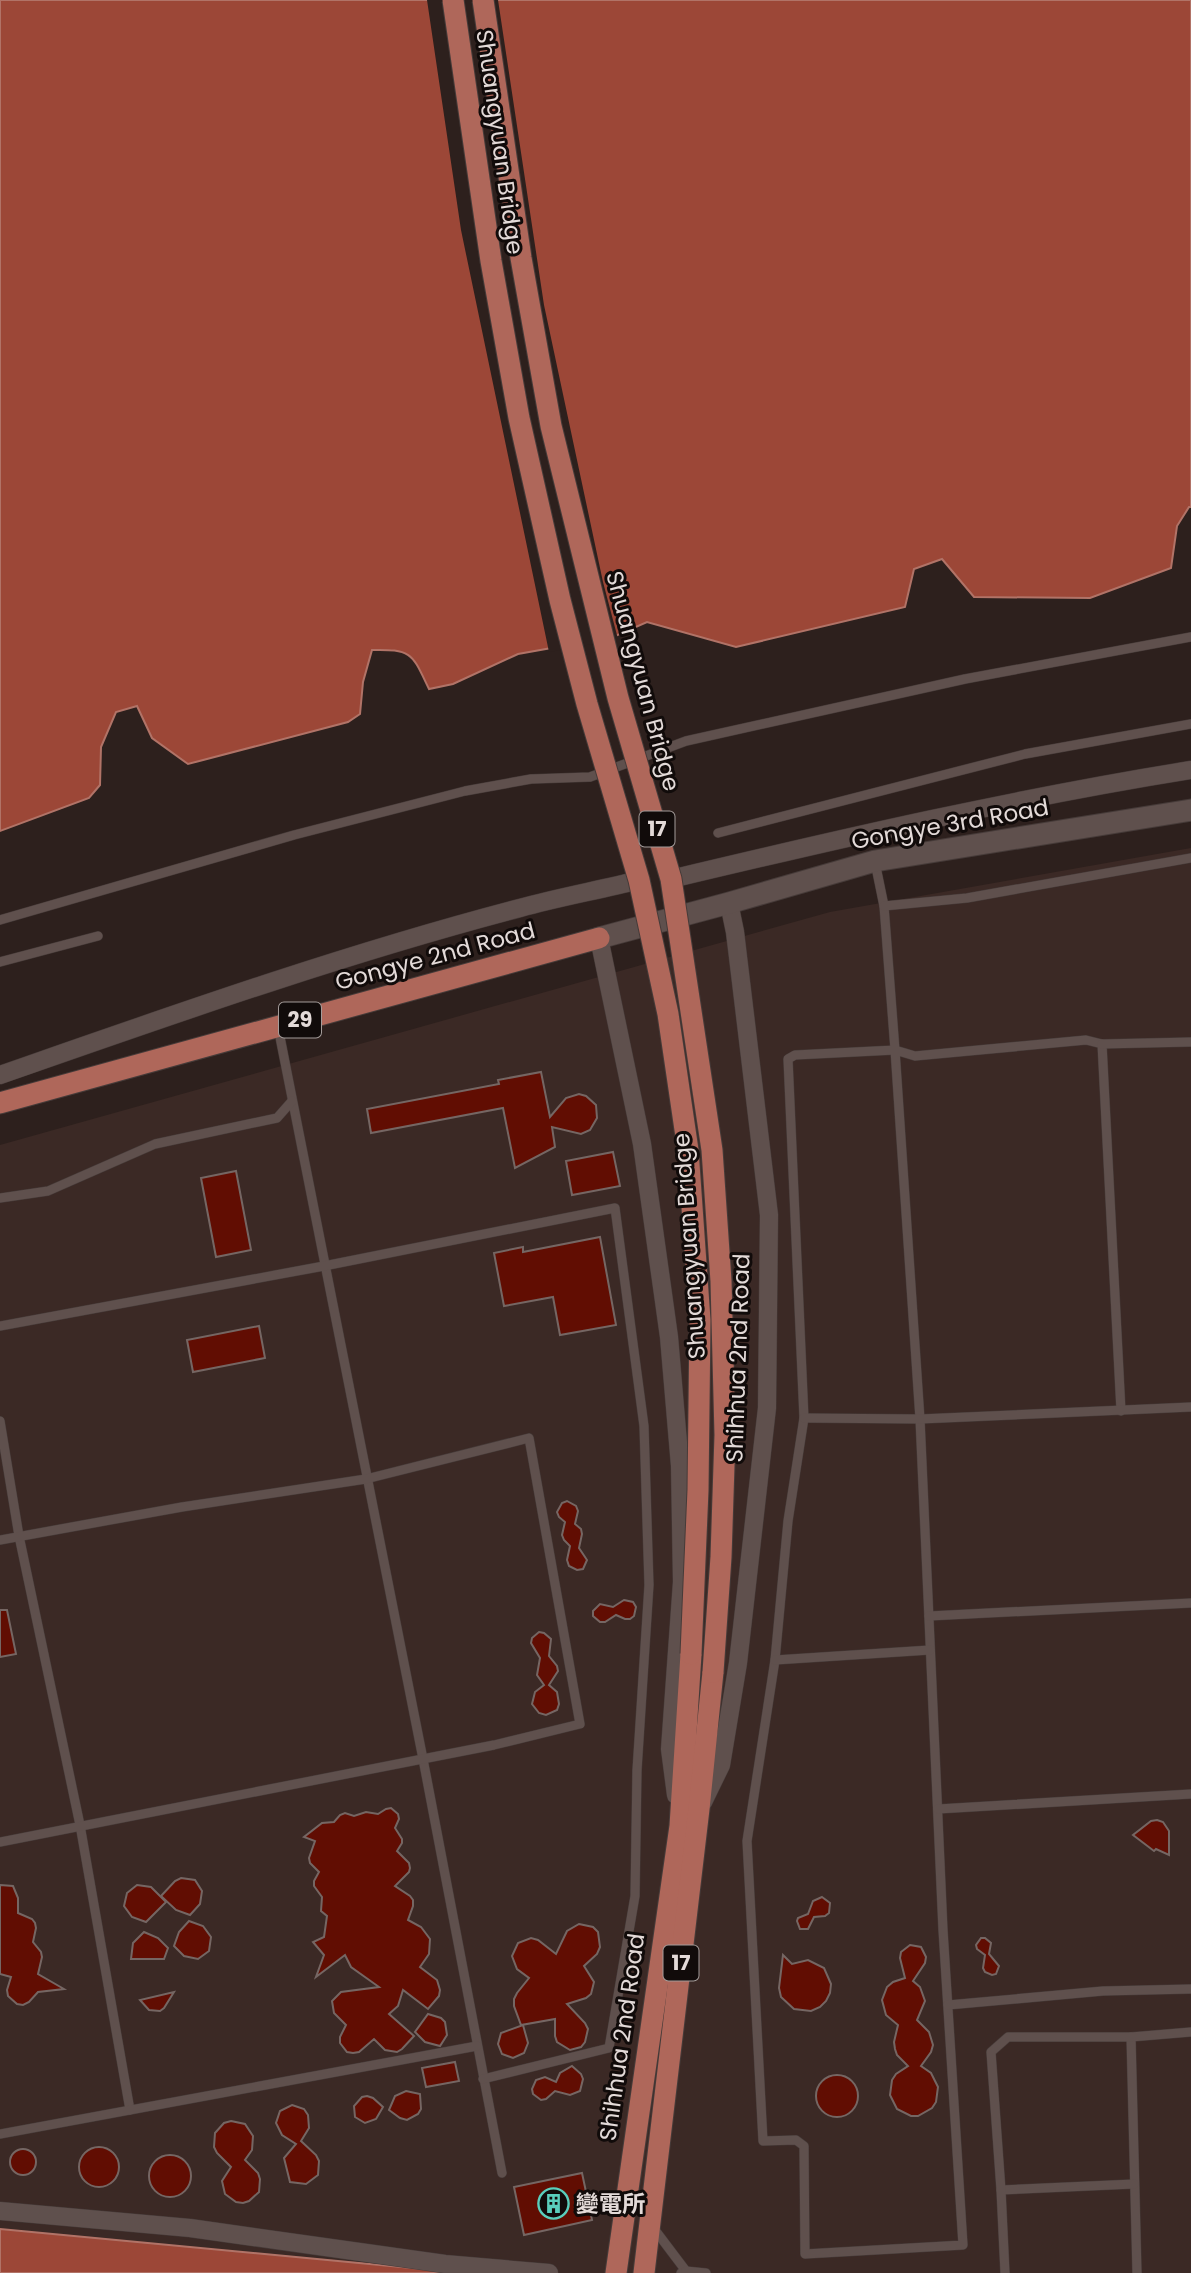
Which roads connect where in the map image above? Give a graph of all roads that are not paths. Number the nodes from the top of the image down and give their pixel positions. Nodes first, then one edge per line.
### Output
1 (453, 0) edge
2 (483, 0) edge
3 (1191, 637) edge
4 (1191, 724) edge
5 (1191, 770) edge
6 (1191, 810) edge
7 (718, 833) dead end
8 (1191, 858) edge
9 (875, 860) junction
10 (671, 879) junction
11 (639, 880) junction
12 (730, 904) junction
13 (884, 906) junction
14 (0, 920) edge
15 (98, 936) dead end
16 (599, 938) junction
17 (0, 962) edge
18 (277, 1026) junction
19 (1191, 1042) edge
20 (1102, 1044) junction
21 (895, 1051) junction
22 (0, 1075) edge
23 (292, 1101) junction
24 (0, 1102) edge
25 (0, 1198) edge
26 (324, 1266) junction
27 (0, 1326) edge
28 (1191, 1407) edge
29 (1121, 1411) junction
30 (804, 1418) junction
31 (920, 1419) junction
32 (0, 1421) edge
33 (366, 1479) junction
34 (19, 1536) junction
35 (0, 1540) edge
36 (1191, 1603) edge
37 (929, 1616) junction
38 (930, 1650) junction
39 (691, 1654) joint
40 (775, 1660) junction
41 (713, 1672) joint
42 (424, 1759) junction
43 (1191, 1794) edge
44 (699, 1809) junction
45 (938, 1809) junction
46 (80, 1825) junction
47 (680, 1826) junction
48 (0, 1842) edge
49 (1191, 1989) edge
50 (948, 2005) junction
51 (1191, 2032) edge
52 (1130, 2037) junction
53 (477, 2046) junction
54 (483, 2078) junction
55 (130, 2110) junction
56 (0, 2134) edge
57 (502, 2173) dead end
58 (1134, 2184) junction
59 (1001, 2190) junction
60 (0, 2211) edge
61 (650, 2223) junction
62 (645, 2264) edge
63 (617, 2265) edge
64 (684, 2272) edge
65 (549, 2273) edge
66 (706, 2273) edge
67 (1005, 2273) edge
68 (1138, 2273) edge

1 - 11 main road, Shuangyuan Bridge / 17, bridge
2 - 10 main road, Shuangyuan Bridge / 17, bridge
3 - 14 lane
4 - 7 lane
5 - 10 street
6 - 9 street, Gongye 3rd Road
8 - 13 lane
9 - 12 street, Gongye 3rd Road
9 - 13 lane
10 - 41 main road, Shuangyuan Bridge / 17, bridge
11 - 22 street
11 - 39 main road, Shuangyuan Bridge / 17, bridge
12 - 16 street, Gongye 3rd Road
12 - 44 street, Shihhua 2nd Road
13 - 21 lane
15 - 17 lane
16 - 18 main road, Gongye 2nd Road / 29
16 - 47 street, Shihhua 2nd Road
18 - 23 lane
18 - 24 main road, Gongye 2nd Road / 29
19 - 20 lane
20 - 21 lane
20 - 29 lane
21 - 30 lane
21 - 31 lane
23 - 25 lane
23 - 26 lane
26 - 27 lane
26 - 33 lane
26 - 54 lane
28 - 29 lane
29 - 31 lane
30 - 31 lane
30 - 40 lane
31 - 37 lane
32 - 34 lane
33 - 34 lane
33 - 42 lane
33 - 42 lane
34 - 35 lane
34 - 46 lane
36 - 37 lane
37 - 38 lane
38 - 40 lane
38 - 45 lane
39 - 47 main road, Shihhua 2nd Road / 17
40 - 50 lane
41 - 44 main road, Shihhua 2nd Road / 17
42 - 46 lane
42 - 53 lane
43 - 45 lane
44 - 61 main road, Shihhua 2nd Road / 17
45 - 50 lane
46 - 48 lane
46 - 55 lane
47 - 63 main road, Shihhua 2nd Road / 17
49 - 50 lane
51 - 52 lane
52 - 58 lane
52 - 59 lane
53 - 54 lane
53 - 55 lane
54 - 57 lane
55 - 56 lane
58 - 59 lane
58 - 68 lane
59 - 67 lane
60 - 65 street
61 - 62 main road, Shihhua 2nd Road / 17
61 - 64 lane
64 - 66 lane

